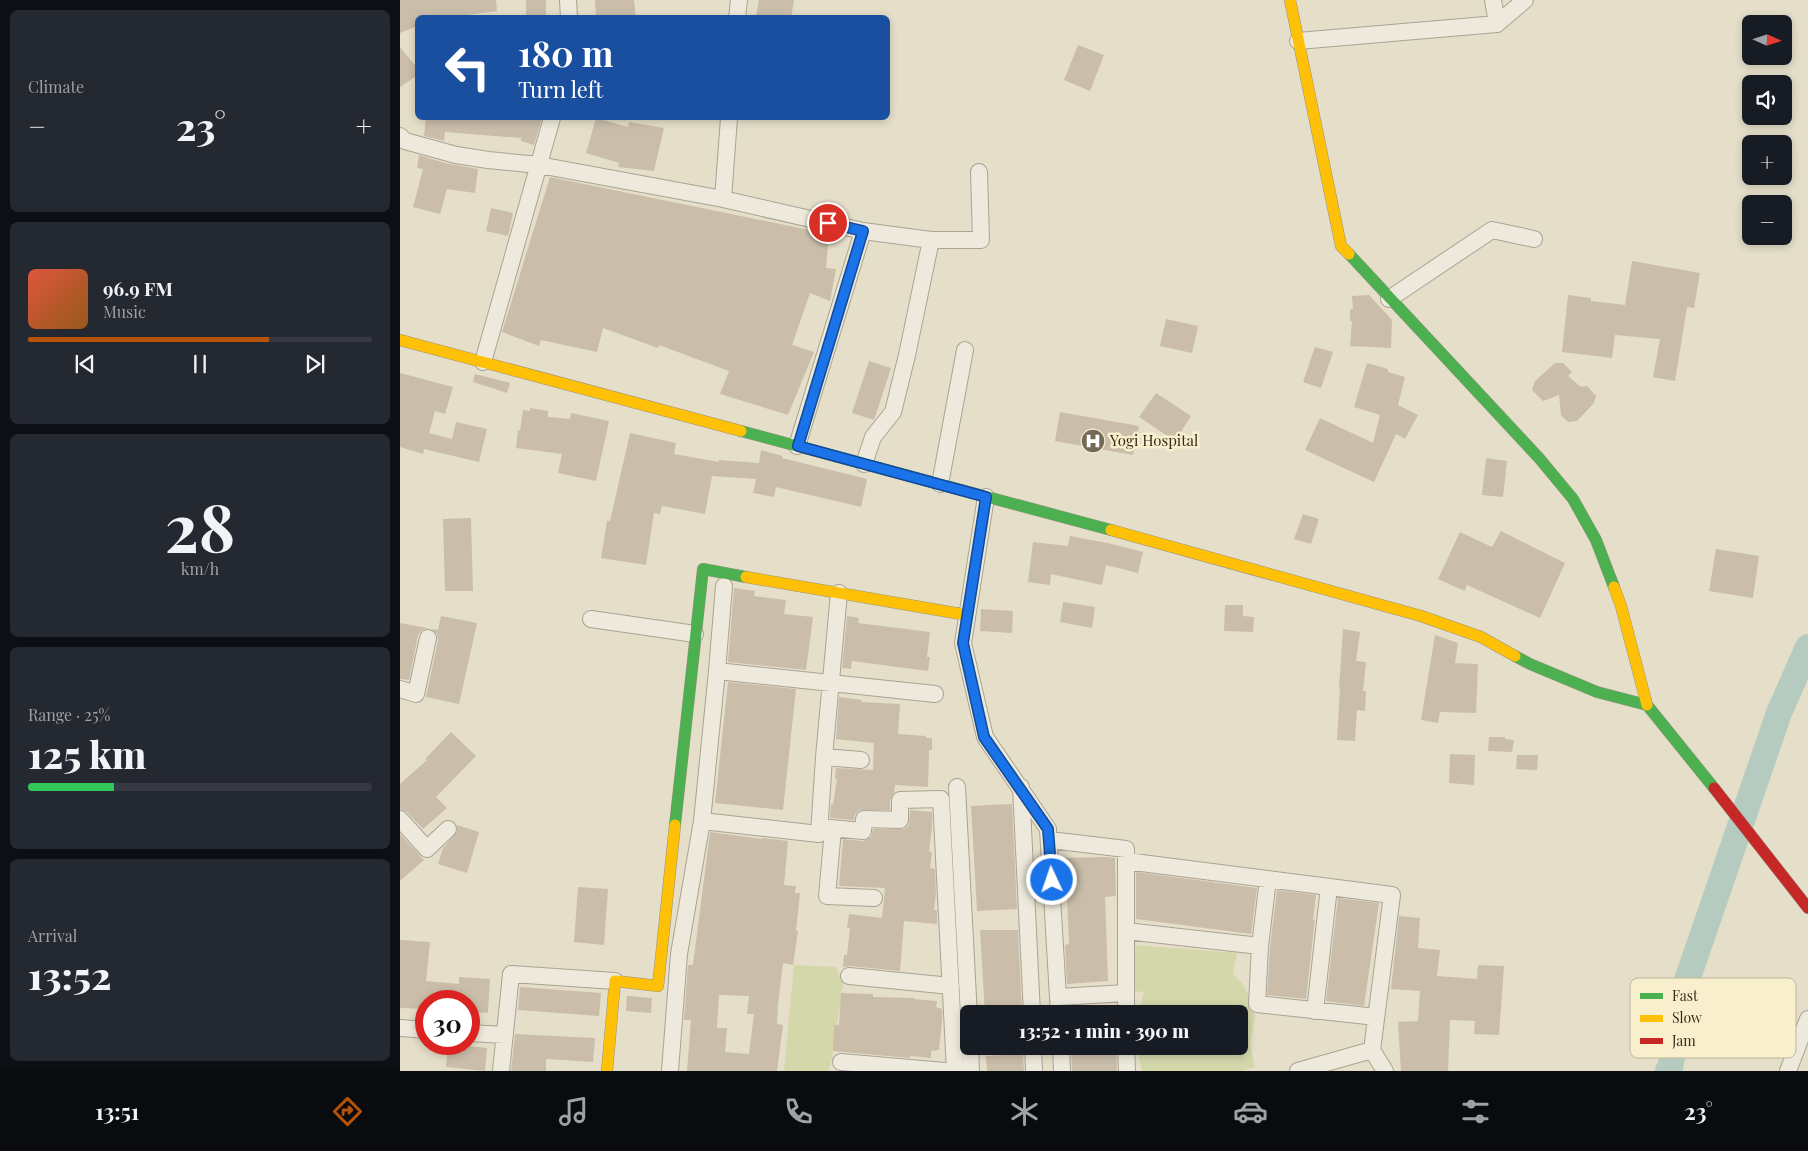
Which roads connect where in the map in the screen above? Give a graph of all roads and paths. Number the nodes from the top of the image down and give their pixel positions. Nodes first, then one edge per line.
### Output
1 (568, 0) edge
2 (739, 0) edge
3 (1290, 0) edge
4 (1493, 0) edge
5 (1526, 0) edge
6 (569, 15) edge
7 (737, 15) edge
8 (1497, 24) junction
9 (1298, 41) junction
10 (551, 120) edge
11 (729, 120) edge
12 (400, 136) edge
13 (539, 165) junction
14 (978, 172) dead end
15 (722, 199) junction
16 (863, 231) junction
17 (1534, 239) dead end
18 (931, 240) junction
19 (1389, 299) junction
20 (400, 340) edge
21 (965, 350) dead end
22 (483, 362) junction
23 (798, 446) junction
24 (864, 464) junction
25 (940, 484) junction
26 (986, 497) junction
27 (724, 586) dead end
28 (839, 593) junction
29 (967, 615) junction
30 (590, 619) dead end
31 (695, 634) junction
32 (428, 638) dead end
33 (718, 670) junction
34 (831, 683) junction
35 (400, 689) edge
36 (936, 694) dead end
37 (1647, 705) junction
38 (824, 757) junction
39 (861, 760) dead end
40 (957, 787) dead end
41 (1021, 787) junction
42 (400, 820) edge
43 (702, 822) junction
44 (826, 828) junction
45 (448, 829) dead end
46 (1050, 840) junction
47 (1126, 861) junction
48 (1268, 879) junction
49 (1329, 887) junction
50 (874, 898) dead end
51 (1808, 908) edge
52 (1126, 931) junction
53 (1260, 946) junction
54 (849, 976) dead end
55 (615, 981) junction
56 (951, 986) junction
57 (1126, 993) junction
58 (1058, 997) junction
59 (968, 1005) edge
60 (1032, 1005) edge
61 (1058, 1005) edge
62 (1126, 1005) edge
63 (1315, 1011) junction
64 (1376, 1017) junction
65 (1808, 1019) edge
66 (400, 1028) edge
67 (415, 1029) edge
68 (480, 1034) edge
69 (505, 1035) junction
70 (1372, 1050) junction
71 (1796, 1050) edge
72 (971, 1055) edge
73 (1033, 1055) edge
74 (1061, 1055) edge
75 (1126, 1055) edge
76 (1793, 1058) edge
77 (841, 1062) dead end
78 (1308, 1070) edge
79 (501, 1071) edge
80 (607, 1071) edge
81 (670, 1071) edge
82 (945, 1071) edge
83 (955, 1071) edge
84 (972, 1071) edge
85 (1034, 1071) edge
86 (1062, 1071) edge
87 (1127, 1071) edge
88 (1385, 1071) edge
89 (1788, 1071) edge

1 - 6 street
2 - 7 street
3 - 9 street
4 - 8 street
5 - 8 street
8 - 9 street
9 - 19 street
10 - 13 street
11 - 15 street
12 - 13 street
13 - 15 street
13 - 22 street
14 - 18 street
15 - 16 street
16 - 18 street
16 - 23 street
17 - 19 street
18 - 24 street
19 - 37 street
20 - 22 street
21 - 25 street
22 - 23 street
23 - 24 street
24 - 25 street
25 - 26 street
26 - 29 street
26 - 37 street
27 - 33 street
28 - 29 street
28 - 31 street
28 - 34 street
29 - 41 street
30 - 31 street
31 - 55 street
32 - 35 street
33 - 34 street
33 - 43 street
34 - 36 street
34 - 38 street
37 - 51 street
38 - 39 street
38 - 44 street
40 - 59 street
41 - 46 street
41 - 60 street
42 - 45 street
43 - 44 street
43 - 81 street
44 - 50 street
44 - 56 street
46 - 47 street
46 - 58 street
47 - 48 street
47 - 52 street
48 - 49 street
48 - 53 street
49 - 63 street
49 - 64 street
52 - 53 street
52 - 57 street
53 - 63 street
54 - 56 street
55 - 69 street
55 - 80 street
56 - 83 street
57 - 58 street
57 - 62 street
58 - 61 street
63 - 64 street
64 - 70 street
65 - 71 street
66 - 67 street
68 - 69 street
69 - 79 street
70 - 78 street
70 - 88 street
72 - 84 street
73 - 85 street
74 - 86 street
75 - 87 street
76 - 89 street
77 - 82 street

